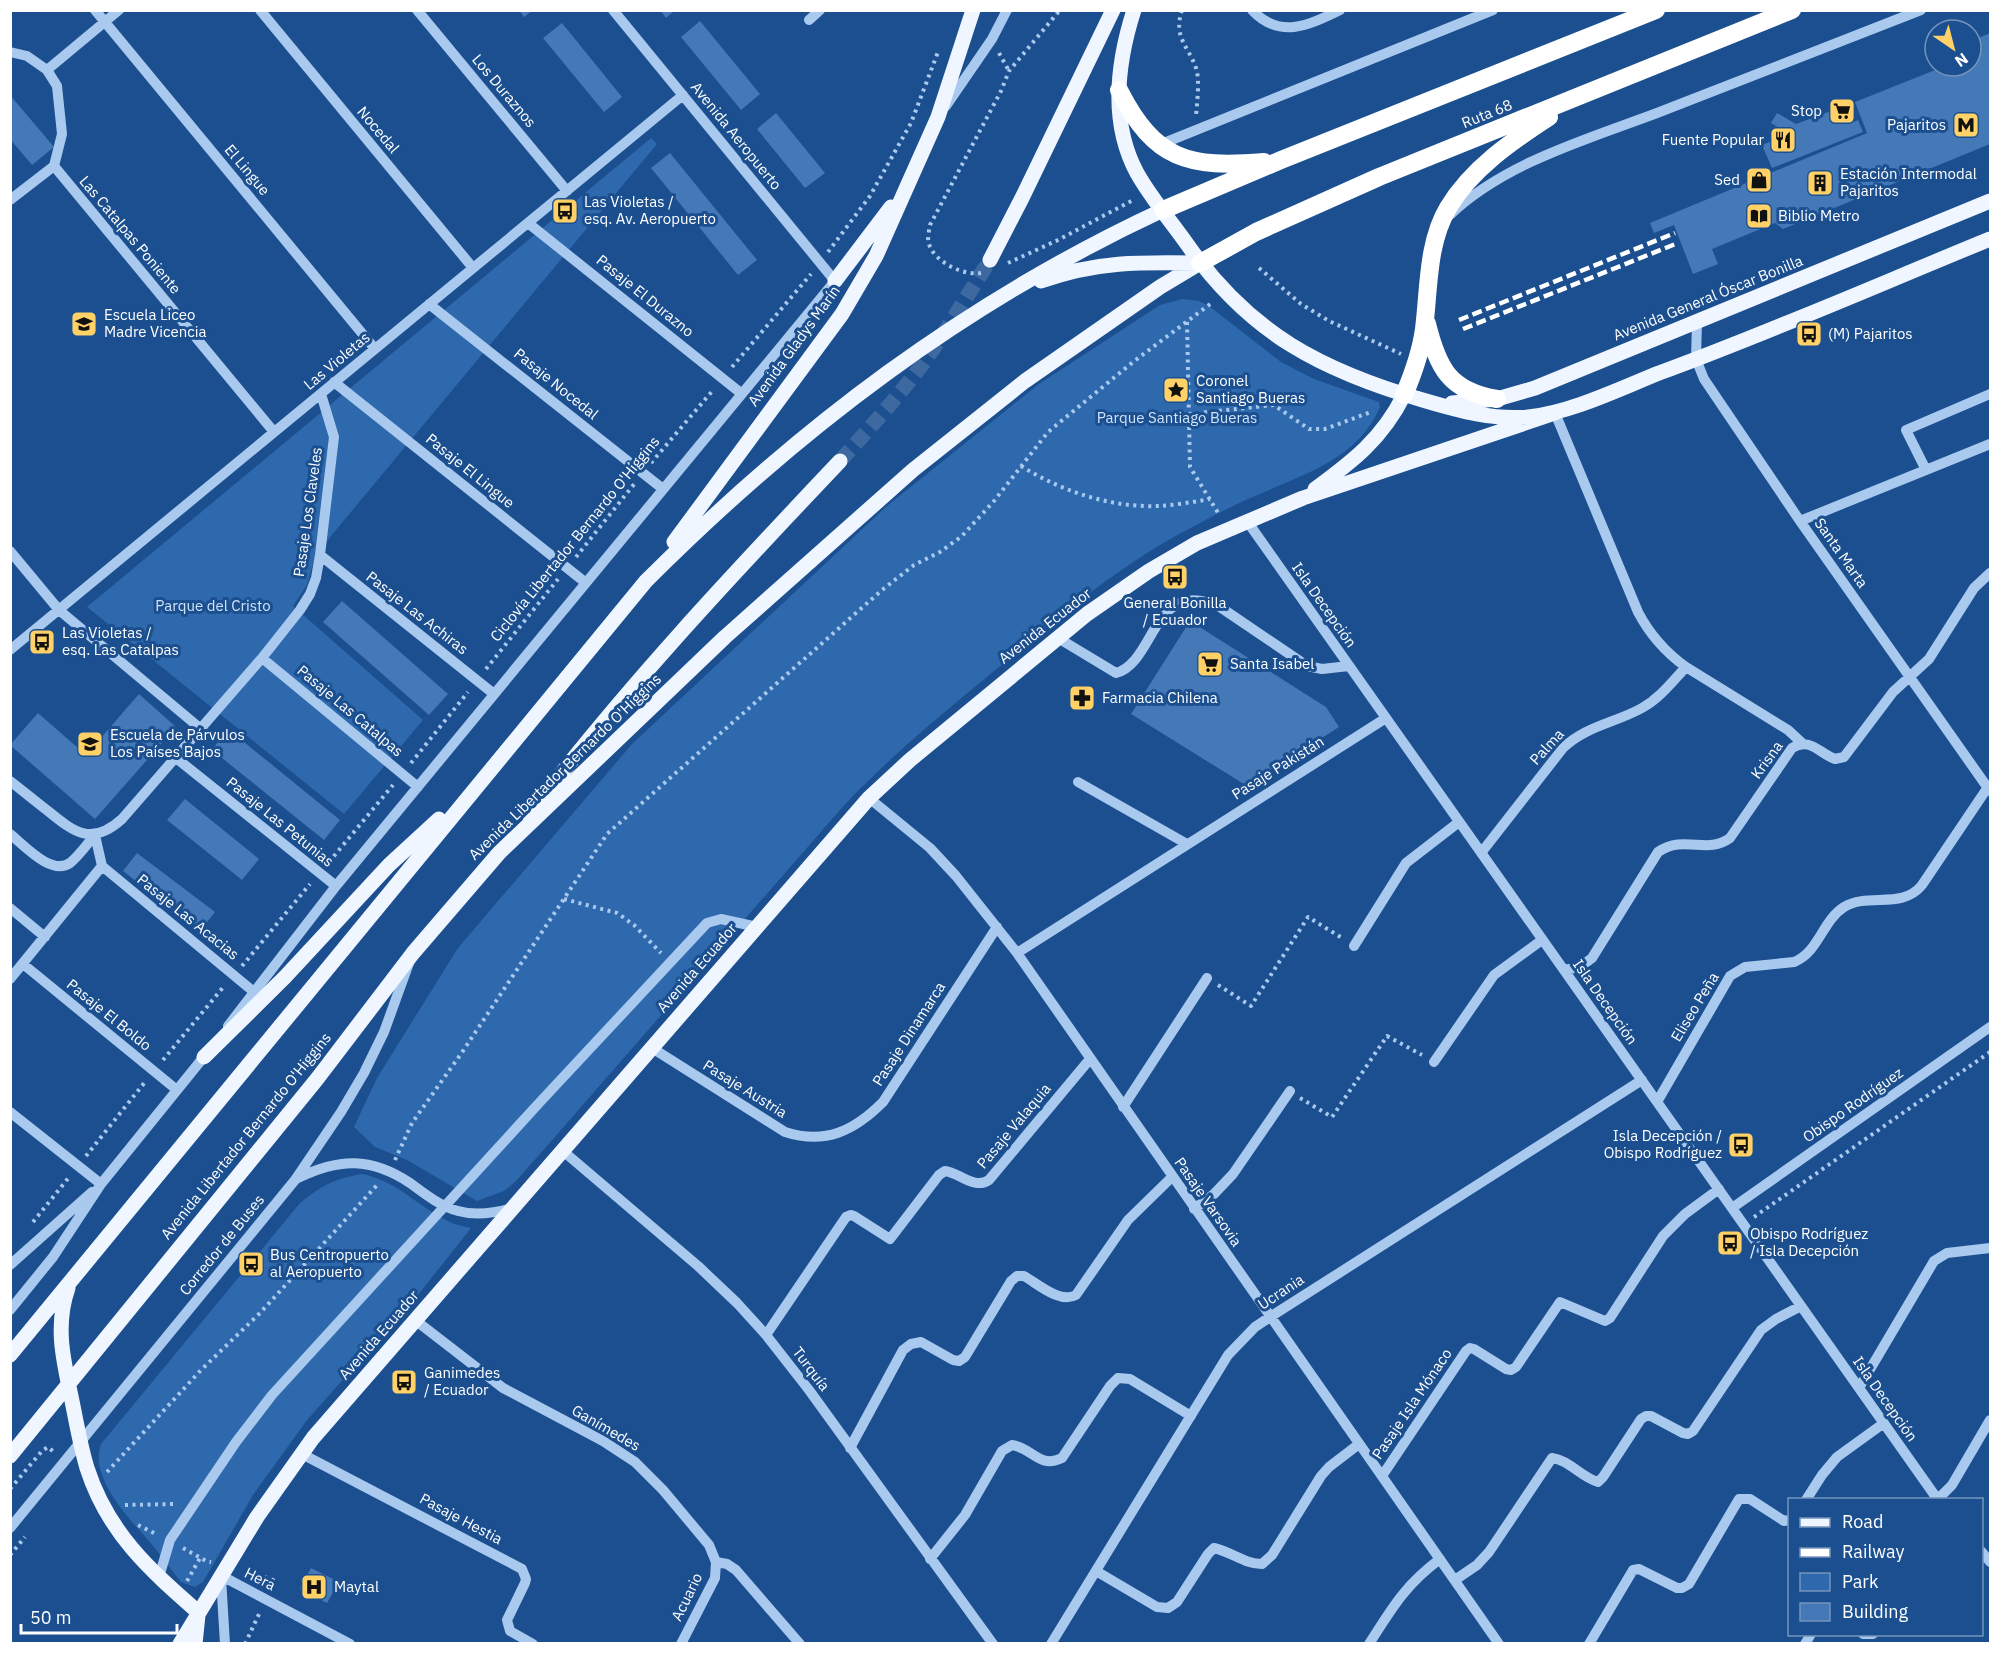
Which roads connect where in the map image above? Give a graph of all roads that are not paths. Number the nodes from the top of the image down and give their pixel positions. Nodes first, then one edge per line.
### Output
1 (95, 10) edge
2 (118, 10) edge
3 (260, 10) edge
4 (417, 10) edge
5 (613, 10) edge
6 (820, 10) edge
7 (973, 10) edge
8 (1007, 10) edge
9 (1113, 10) edge
10 (1134, 10) edge
11 (1252, 10) edge
12 (1340, 10) edge
13 (1493, 10) edge
14 (1656, 10) edge
15 (1792, 10) edge
16 (1921, 10) edge
17 (809, 20) dead end
18 (105, 22) junction
19 (10, 52) edge
20 (47, 70) junction
21 (1119, 90) junction
22 (683, 95) junction
23 (1581, 96) junction
24 (938, 117) junction
25 (1159, 145) junction
26 (1281, 160) junction
27 (54, 166) junction
28 (917, 167) junction
29 (567, 191) junction
30 (10, 200) edge
31 (1990, 201) edge
32 (1163, 210) junction
33 (528, 223) junction
34 (1440, 224) junction
35 (1990, 239) edge
36 (990, 260) tunnel mouth
37 (1200, 263) junction
38 (472, 268) junction
39 (835, 281) junction
40 (1005, 295) junction
41 (429, 304) junction
42 (1425, 317) junction
43 (1697, 322) junction
44 (375, 349) junction
45 (1696, 360) junction
46 (334, 382) junction
47 (321, 394) junction
48 (742, 394) junction
49 (1990, 394) edge
50 (1404, 395) junction
51 (1497, 399) junction
52 (1434, 403) junction
53 (1555, 413) junction
54 (274, 432) junction
55 (1990, 444) edge
56 (840, 461) tunnel mouth
57 (1926, 470) junction
58 (663, 489) junction
59 (1303, 498) junction
60 (1246, 521) junction
61 (1800, 521) junction
62 (10, 551) edge
63 (320, 555) junction
64 (1990, 573) edge
65 (646, 581) junction
66 (586, 583) junction
67 (59, 610) junction
68 (1058, 638) junction
69 (10, 650) edge
70 (262, 658) junction
71 (1349, 666) junction
72 (1686, 667) junction
73 (1910, 677) junction
74 (494, 694) junction
75 (1386, 718) junction
76 (201, 729) junction
77 (1802, 743) junction
78 (177, 758) junction
79 (10, 781) edge
80 (1078, 782) dead end
81 (418, 787) junction
82 (475, 787) junction
83 (1989, 789) edge
84 (869, 798) junction
85 (1459, 822) junction
86 (10, 834) edge
87 (95, 835) junction
88 (1187, 844) junction
89 (499, 853) junction
90 (1481, 853) junction
91 (102, 866) junction
92 (336, 886) junction
93 (10, 908) edge
94 (757, 927) junction
95 (997, 927) junction
96 (45, 937) junction
97 (1542, 940) junction
98 (1354, 946) road end
99 (412, 953) junction
100 (1017, 954) junction
101 (23, 964) junction
102 (1564, 969) junction
103 (1208, 978) road end
104 (10, 979) edge
105 (254, 992) junction
106 (1990, 1027) edge
107 (652, 1048) junction
108 (204, 1057) junction
109 (1090, 1059) junction
110 (1434, 1062) road end
111 (1642, 1080) junction
112 (177, 1090) junction
113 (1290, 1091) road end
114 (1657, 1101) junction
115 (1123, 1107) junction
116 (10, 1112) edge
117 (828, 1137) joint
118 (562, 1151) junction
119 (1172, 1178) junction
120 (295, 1180) junction
121 (101, 1184) junction
122 (1719, 1189) junction
123 (446, 1206) junction
124 (515, 1207) junction
125 (1732, 1208) junction
126 (1194, 1209) junction
127 (1990, 1248) edge
128 (10, 1265) edge
129 (70, 1279) junction
130 (1801, 1306) junction
131 (10, 1310) edge
132 (1270, 1317) junction
133 (415, 1320) junction
134 (766, 1335) junction
135 (10, 1354) edge
136 (69, 1385) junction
137 (1859, 1388) junction
138 (1191, 1416) junction
139 (1990, 1420) edge
140 (1884, 1423) junction
141 (81, 1443) junction
142 (1359, 1444) junction
143 (850, 1448) junction
144 (302, 1454) junction
145 (10, 1456) edge
146 (1382, 1476) junction
147 (1807, 1498) edge
148 (1937, 1498) edge
149 (1939, 1498) edge
150 (1788, 1520) edge
151 (10, 1528) edge
152 (930, 1559) junction
153 (1440, 1559) junction
154 (716, 1562) junction
155 (224, 1570) junction
156 (1096, 1571) junction
157 (159, 1577) junction
158 (1455, 1580) junction
159 (198, 1612) junction
160 (180, 1644) edge
161 (195, 1644) edge
162 (225, 1644) edge
163 (350, 1644) edge
164 (533, 1644) edge
165 (681, 1644) edge
166 (800, 1644) edge
167 (993, 1644) edge
168 (1051, 1644) edge
169 (1369, 1644) edge
170 (1499, 1644) edge
171 (1589, 1644) edge

1 - 18 street, El Lingue
2 - 18 street
3 - 38 street, Nocedal
4 - 29 street, Los Duraznos
5 - 22 street, Avenida Aeropuerto
6 - 17 street
7 - 24 main road, Avenida Gladys Marín
8 - 24 street
9 - 36 main road
10 - 21 main road, Avenida General Óscar Bonilla
11 - 12 street
13 - 25 street
14 - 26 highway
15 - 23 highway, Ruta 68
16 - 34 street
18 - 20 street
18 - 44 street, El Lingue
19 - 20 street
20 - 27 street
21 - 25 highway
21 - 32 main road, Avenida General Óscar Bonilla
22 - 29 street, Las Violetas
22 - 39 street, Avenida Aeropuerto
23 - 34 highway
23 - 37 highway, Ruta 68
24 - 28 main road, Avenida Gladys Marín
25 - 26 highway
26 - 32 highway
27 - 30 street
27 - 54 street, Las Catalpas Poniente
28 - 39 main road
28 - 65 main road, Avenida Gladys Marín
29 - 33 street, Las Violetas
31 - 43 main road, Avenida General Óscar Bonilla
32 - 37 main road, Avenida General Óscar Bonilla
32 - 40 main road
33 - 38 street, Las Violetas
33 - 48 street, Pasaje El Durazno
34 - 42 highway
35 - 45 main road, Avenida General Óscar Bonilla
37 - 40 main road
37 - 50 main road, Avenida General Óscar Bonilla
37 - 89 main road, Avenida Libertador Bernardo O'Higgins
38 - 41 street, Las Violetas
39 - 48 street
40 - 65 main road
41 - 44 street, Las Violetas
41 - 58 street, Pasaje Nocedal
42 - 50 highway
42 - 51 highway
43 - 45 street, Santa Marta
43 - 51 main road, Avenida General Óscar Bonilla
44 - 46 street, Las Violetas
45 - 53 main road, Avenida General Óscar Bonilla
45 - 61 street, Santa Marta
46 - 47 street, Las Violetas
46 - 66 street, Pasaje El Lingue
47 - 54 street, Las Violetas
47 - 63 street, Pasaje Los Claveles
48 - 58 street
49 - 57 street
50 - 52 main road, Avenida General Óscar Bonilla
50 - 59 main road, Avenida Ecuador
51 - 52 main road, Avenida General Óscar Bonilla
52 - 53 main road, Avenida General Óscar Bonilla
53 - 59 main road, Avenida Ecuador
53 - 72 street
54 - 67 street, Las Violetas
55 - 57 street
56 - 89 main road
57 - 61 street
58 - 66 street
59 - 60 main road, Avenida Ecuador
60 - 68 main road, Avenida Ecuador
60 - 71 street, Isla Decepción
61 - 73 street, Santa Marta
62 - 67 street
63 - 70 street, Pasaje Los Claveles
63 - 74 street, Pasaje Las Achiras
64 - 73 street, Krisna
65 - 82 main road
66 - 74 street
67 - 69 street, Las Violetas
67 - 76 street
68 - 71 street
68 - 84 main road, Avenida Ecuador
70 - 76 street, Pasaje Los Claveles
70 - 81 street, Pasaje Las Catalpas
71 - 75 street, Isla Decepción
72 - 77 street
72 - 90 street, Palma
73 - 77 street, Krisna
73 - 83 street, Santa Marta
74 - 81 street
75 - 85 street, Isla Decepción
75 - 88 street, Pasaje Pakistán
76 - 78 street, Pasaje Los Claveles
77 - 102 street, Krisna
78 - 87 street, Pasaje Los Claveles
78 - 92 street, Pasaje Las Petunias
79 - 87 street
80 - 88 street
81 - 92 street
82 - 108 main road
82 - 129 main road
83 - 114 street, Eliseo Peña
84 - 94 main road, Avenida Ecuador
84 - 95 street, Pasaje Varsovia
85 - 90 street, Isla Decepción
85 - 98 street
86 - 87 street
87 - 91 street
88 - 100 street, Pasaje Pakistán
89 - 99 main road, Avenida Libertador Bernardo O'Higgins
90 - 97 street, Isla Decepción
91 - 96 street
91 - 105 street, Pasaje Las Acacias
92 - 105 street
93 - 96 street
94 - 107 main road, Avenida Ecuador
94 - 123 street
95 - 100 street, Pasaje Varsovia
95 - 117 street, Pasaje Dinamarca
96 - 101 street
97 - 102 street, Isla Decepción
97 - 110 street
99 - 120 street, Corredor de Buses
99 - 136 main road, Avenida Libertador Bernardo O'Higgins
100 - 109 street, Pasaje Varsovia
101 - 104 street
101 - 112 street, Pasaje El Boldo
102 - 111 street, Isla Decepción
103 - 115 street
105 - 108 street
106 - 125 street, Obispo Rodríguez
107 - 117 street, Pasaje Austria
107 - 118 main road, Avenida Ecuador
108 - 112 street
109 - 115 street, Pasaje Varsovia
109 - 134 street, Pasaje Valaquia
111 - 114 street, Isla Decepción
111 - 132 street, Ucrania
112 - 121 street
113 - 126 street
114 - 122 street, Isla Decepción
115 - 119 street, Pasaje Varsovia
116 - 121 street
118 - 124 main road, Avenida Ecuador
118 - 134 street, Turquía
119 - 126 street, Pasaje Varsovia
119 - 143 street
120 - 123 street
120 - 141 street, Corredor de Buses
121 - 128 street
121 - 131 street
122 - 125 street, Isla Decepción
122 - 146 street, Pasaje Isla Mónaco
123 - 124 street
123 - 157 street
124 - 133 main road, Avenida Ecuador
125 - 130 street, Isla Decepción
126 - 132 street, Pasaje Varsovia
127 - 137 street
129 - 135 main road
129 - 136 main road
130 - 137 street, Isla Decepción
130 - 158 street
132 - 138 street, Ucrania
132 - 142 street, Pasaje Varsovia
133 - 144 main road, Avenida Ecuador
133 - 154 street, Ganímedes
134 - 143 street, Turquía
136 - 141 main road
136 - 145 main road, Avenida Libertador Bernardo O'Higgins
137 - 140 street, Isla Decepción
138 - 152 street
138 - 156 street, Ucrania
139 - 149 street
140 - 147 street
140 - 148 street, Isla Decepción
141 - 151 street, Corredor de Buses
141 - 157 main road
142 - 146 street, Pasaje Varsovia
142 - 156 street, Pasaje Isla Mónaco
143 - 152 street, Turquía
144 - 155 main road, Avenida Ecuador
144 - 164 street, Pasaje Hestia
146 - 153 street, Pasaje Varsovia
150 - 171 street
152 - 167 street, Turquía
153 - 158 street, Pasaje Varsovia
153 - 169 street
154 - 165 street, Acuario
154 - 166 street
155 - 159 main road, Avenida Ecuador
155 - 162 street
155 - 163 street, Hera
156 - 168 street, Ucrania
157 - 159 main road
158 - 170 street, Pasaje Varsovia
159 - 160 main road, Avenida Ecuador
159 - 161 main road, Avenida Ecuador

